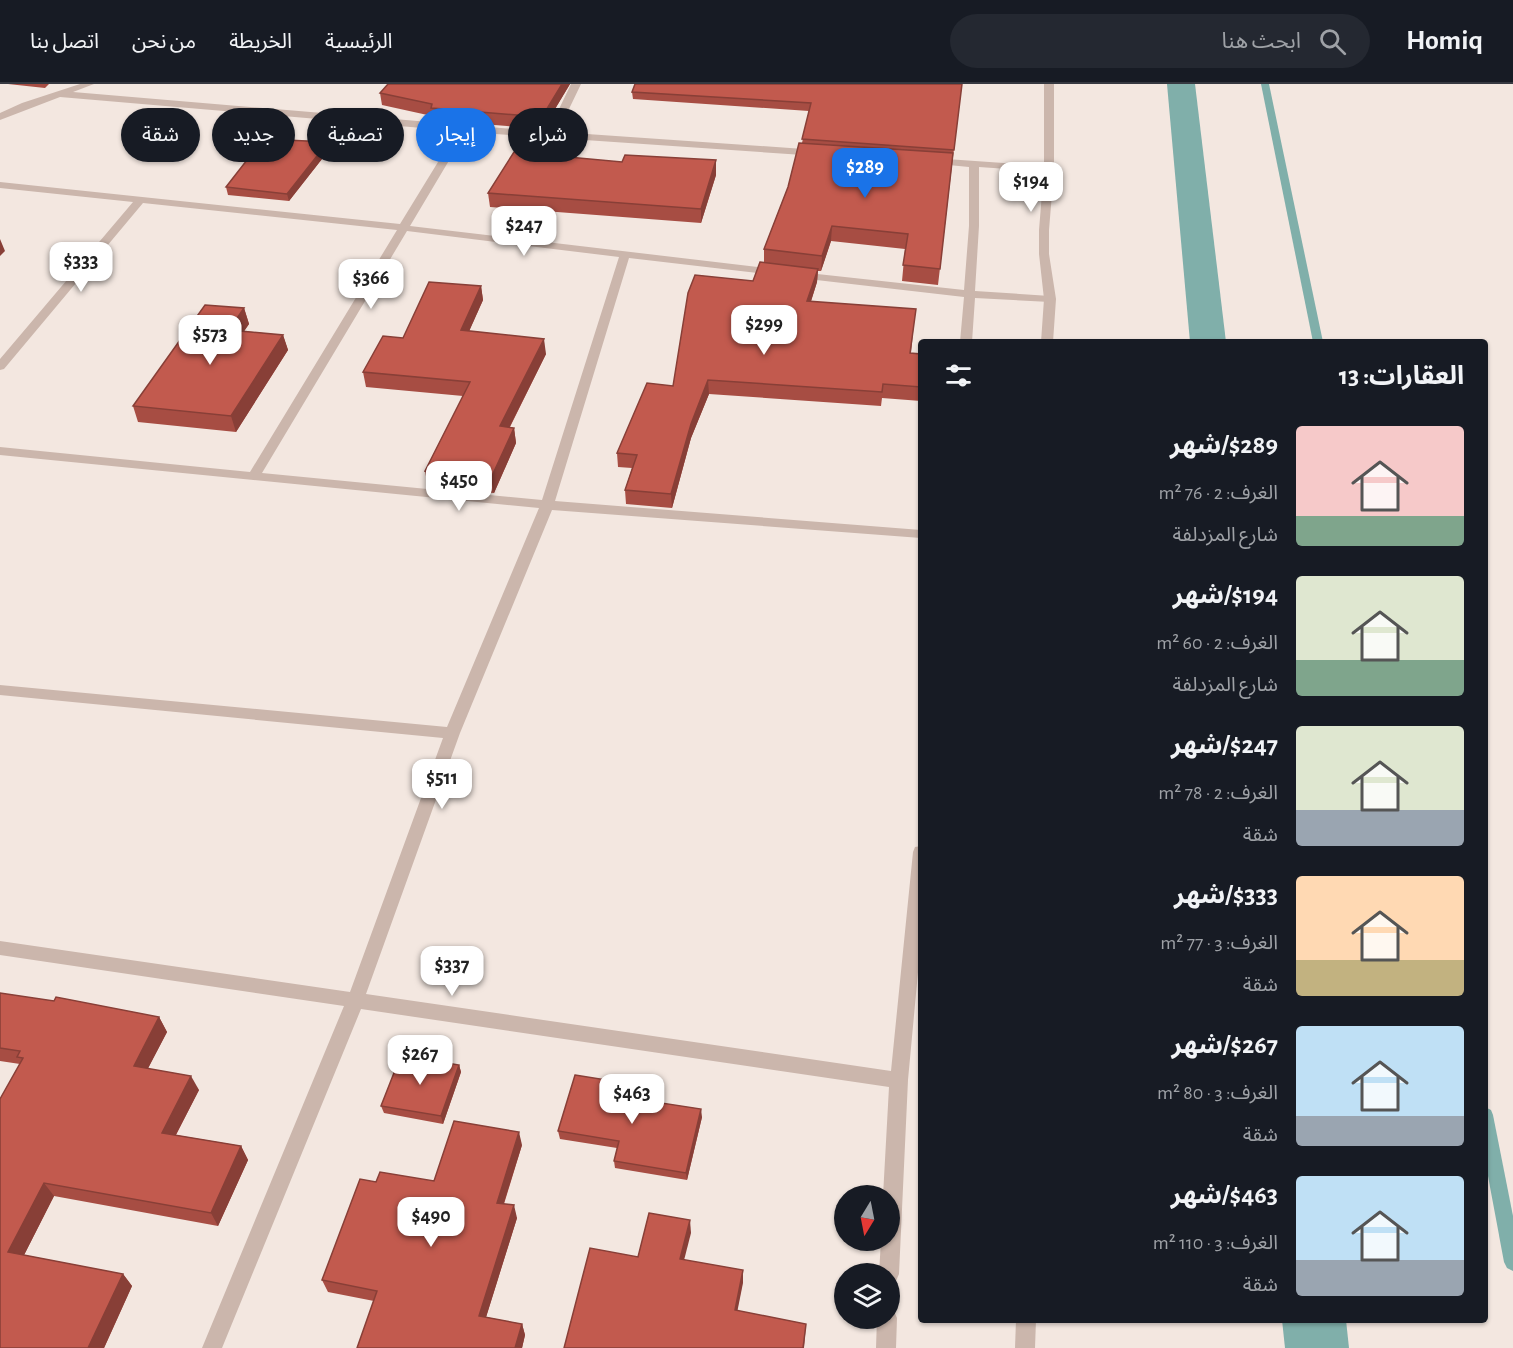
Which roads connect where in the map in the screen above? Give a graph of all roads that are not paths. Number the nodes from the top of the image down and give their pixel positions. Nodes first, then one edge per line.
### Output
1 (89, 84) edge
2 (576, 84) edge
3 (1049, 84) edge
4 (61, 94) junction
5 (0, 104) edge
6 (25, 105) junction
7 (564, 108) edge
8 (0, 117) edge
9 (416, 125) edge
10 (588, 137) edge
11 (833, 154) edge
12 (927, 160) edge
13 (443, 162) edge
14 (974, 164) junction
15 (1049, 169) junction
16 (0, 184) edge
17 (140, 201) junction
18 (404, 228) junction
19 (625, 255) junction
20 (968, 294) junction
21 (1050, 299) junction
22 (966, 339) edge
23 (1047, 339) edge
24 (0, 366) edge
25 (0, 451) edge
26 (254, 476) junction
27 (547, 505) junction
28 (918, 534) edge
29 (0, 690) edge
30 (452, 733) junction
31 (918, 883) edge
32 (0, 948) edge
33 (355, 1001) junction
34 (899, 1080) junction
35 (891, 1263) edge
36 (1026, 1323) edge
37 (887, 1329) edge
38 (212, 1348) edge
39 (886, 1348) edge
40 (1025, 1348) edge

1 - 4 street
2 - 7 street
3 - 15 street
4 - 6 street
4 - 9 street
5 - 6 street
6 - 8 street
10 - 11 street
12 - 14 street
13 - 18 street
14 - 15 street
14 - 20 street
15 - 21 street
16 - 17 street
17 - 18 street
17 - 24 street
18 - 19 street
18 - 26 street
19 - 20 street
19 - 27 street
20 - 21 street
20 - 22 street
21 - 23 street
25 - 26 street
26 - 27 street
27 - 28 street
27 - 30 street
29 - 30 street
30 - 33 street
31 - 34 street
32 - 33 street
33 - 34 street
33 - 38 street
34 - 35 street
36 - 40 street
37 - 39 street

